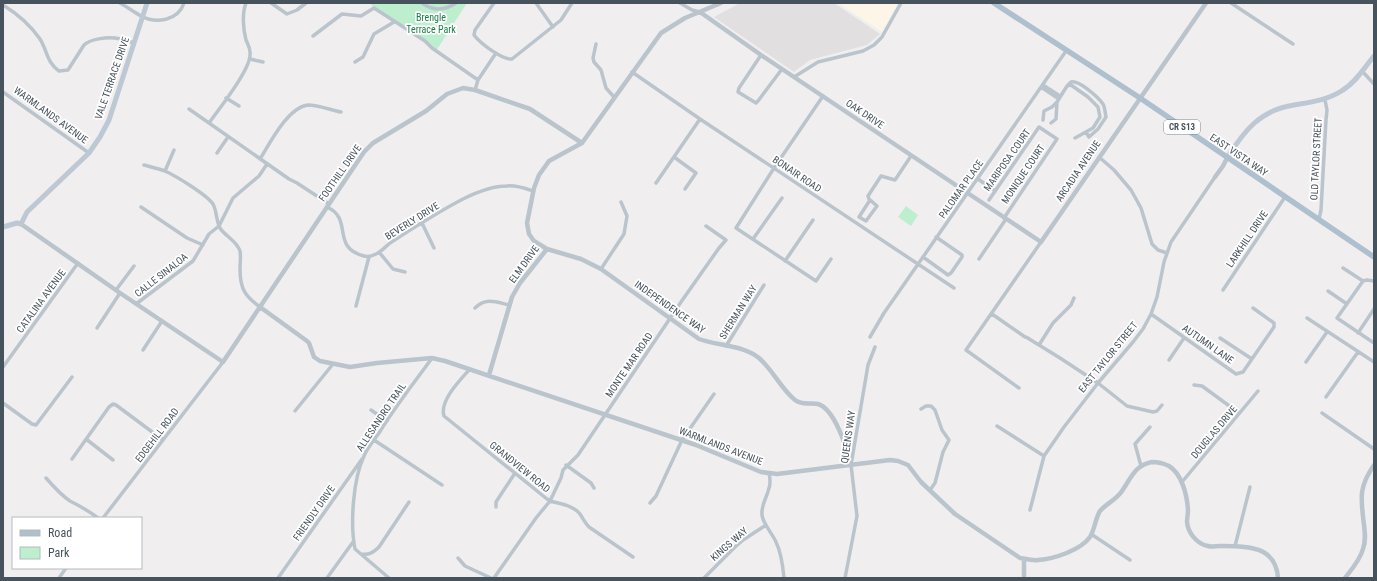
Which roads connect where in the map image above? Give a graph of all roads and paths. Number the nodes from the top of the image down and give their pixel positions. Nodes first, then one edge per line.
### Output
1 (120, 3) edge
2 (147, 3) edge
3 (184, 3) edge
4 (246, 3) edge
5 (272, 3) edge
6 (306, 3) edge
7 (422, 3) edge
8 (456, 3) edge
9 (494, 3) edge
10 (536, 3) edge
11 (572, 3) edge
12 (680, 3) edge
13 (901, 3) edge
14 (994, 3) edge
15 (1206, 3) edge
16 (1231, 3) edge
17 (719, 4) edge
18 (3, 5) edge
19 (700, 12) junction
20 (142, 17) junction
21 (709, 18) junction
22 (394, 22) junction
23 (553, 27) junction
24 (313, 36) dead end
25 (134, 43) junction
26 (596, 44) dead end
27 (1293, 44) dead end
28 (1066, 50) junction
29 (496, 53) junction
30 (761, 55) junction
31 (1374, 56) edge
32 (250, 59) junction
33 (263, 62) dead end
34 (355, 62) dead end
35 (782, 69) junction
36 (1362, 71) junction
37 (632, 72) junction
38 (794, 77) junction
39 (478, 80) junction
40 (1374, 84) edge
41 (1042, 86) junction
42 (1067, 86) junction
43 (475, 90) junction
44 (3, 92) edge
45 (823, 96) junction
46 (614, 97) junction
47 (226, 98) junction
48 (1140, 98) junction
49 (1058, 99) junction
50 (1325, 100) junction
51 (239, 106) dead end
52 (189, 109) dead end
53 (341, 112) dead end
54 (700, 119) junction
55 (1043, 120) dead end
56 (1051, 123) dead end
57 (209, 124) junction
58 (1086, 132) junction
59 (228, 137) junction
60 (1076, 138) dead end
61 (1057, 139) joint
62 (582, 143) junction
63 (174, 150) dead end
64 (89, 153) junction
65 (217, 153) dead end
66 (911, 156) junction
67 (674, 157) junction
68 (1099, 157) junction
69 (1227, 158) junction
70 (260, 159) junction
71 (266, 164) junction
72 (144, 165) dead end
73 (774, 168) junction
74 (165, 171) junction
75 (1215, 177) joint
76 (978, 179) junction
77 (656, 183) dead end
78 (685, 188) dead end
79 (533, 191) junction
80 (995, 191) junction
81 (968, 194) junction
82 (1285, 197) junction
83 (782, 198) dead end
84 (870, 200) junction
85 (989, 200) dead end
86 (621, 202) dead end
87 (328, 206) junction
88 (141, 207) dead end
89 (1005, 219) junction
90 (1318, 219) junction
91 (813, 220) dead end
92 (422, 223) junction
93 (21, 224) junction
94 (219, 226) junction
95 (706, 226) dead end
96 (3, 227) edge
97 (936, 238) junction
98 (753, 240) junction
99 (1040, 242) junction
100 (202, 245) junction
101 (434, 248) dead end
102 (548, 249) junction
103 (379, 252) junction
104 (1167, 253) junction
105 (369, 257) junction
106 (923, 257) junction
107 (1374, 257) edge
108 (979, 258) dead end
109 (831, 259) dead end
110 (785, 261) junction
111 (78, 263) junction
112 (918, 264) junction
113 (134, 266) dead end
114 (601, 268) junction
115 (1343, 268) dead end
116 (405, 272) dead end
117 (1363, 281) junction
118 (1374, 282) edge
119 (764, 285) dead end
120 (954, 288) dead end
121 (1223, 290) dead end
122 (1328, 291) dead end
123 (118, 292) junction
124 (1074, 298) dead end
125 (136, 304) junction
126 (1347, 304) junction
127 (509, 305) junction
128 (356, 306) dead end
129 (260, 307) junction
130 (475, 308) dead end
131 (1253, 308) dead end
132 (1374, 309) edge
133 (992, 314) junction
134 (1151, 314) junction
135 (1307, 318) dead end
136 (670, 319) junction
137 (162, 321) junction
138 (97, 328) dead end
139 (1327, 332) junction
140 (1358, 333) junction
141 (870, 337) dead end
142 (1184, 338) junction
143 (1220, 338) dead end
144 (1374, 343) edge
145 (1039, 345) junction
146 (726, 346) junction
147 (875, 347) dead end
148 (143, 350) dead end
149 (1358, 352) junction
150 (432, 358) junction
151 (1252, 359) junction
152 (1169, 360) dead end
153 (223, 362) junction
154 (1306, 362) dead end
155 (1374, 362) edge
156 (333, 364) junction
157 (3, 367) edge
158 (470, 369) junction
159 (489, 375) junction
160 (72, 377) dead end
161 (1098, 383) junction
162 (1194, 385) dead end
163 (1019, 388) dead end
164 (1258, 390) dead end
165 (714, 394) dead end
166 (1326, 397) dead end
167 (3, 403) edge
168 (1162, 405) dead end
169 (922, 409) dead end
170 (371, 410) dead end
171 (295, 411) dead end
172 (1239, 413) junction
173 (1322, 413) dead end
174 (606, 414) junction
175 (387, 421) junction
176 (997, 426) dead end
177 (1150, 427) dead end
178 (86, 440) junction
179 (163, 440) junction
180 (374, 440) junction
181 (682, 440) junction
182 (1374, 449) edge
183 (364, 456) junction
184 (1044, 456) junction
185 (72, 459) dead end
186 (113, 460) dead end
187 (566, 465) junction
188 (851, 465) junction
189 (1141, 466) junction
190 (1374, 466) edge
191 (515, 473) junction
192 (769, 473) junction
193 (46, 478) dead end
194 (1182, 482) junction
195 (442, 485) dead end
196 (1250, 487) dead end
197 (594, 488) dead end
198 (930, 490) junction
199 (550, 501) junction
200 (409, 502) dead end
201 (650, 503) dead end
202 (496, 507) dead end
203 (1030, 510) dead end
204 (97, 517) edge
205 (104, 517) edge
206 (766, 525) junction
207 (1091, 534) junction
208 (354, 542) junction
209 (1235, 546) junction
210 (359, 554) junction
211 (633, 557) dead end
212 (458, 558) dead end
213 (1024, 559) junction
214 (1130, 560) dead end
215 (65, 569) edge
216 (59, 578) edge
217 (278, 578) edge
218 (327, 578) edge
219 (389, 578) edge
220 (492, 578) edge
221 (704, 578) edge
222 (784, 578) edge
223 (845, 578) edge
224 (1024, 578) edge
225 (1278, 578) edge
226 (1345, 578) edge

1 - 20 street
2 - 20 main road, VALE TERRACE DRIVE
3 - 20 street
4 - 32 street
5 - 6 street
7 - 8 street
9 - 29 street
10 - 23 street
11 - 23 street
12 - 19 street, OAK DRIVE
13 - 38 street
14 - 28 main road, EAST VISTA WAY / CR S13
15 - 48 street, ARCADIA AVENUE
16 - 27 street
17 - 19 street
17 - 21 street
18 - 25 street
19 - 21 street, OAK DRIVE
19 - 37 street
20 - 25 main road, VALE TERRACE DRIVE
21 - 30 street, OAK DRIVE
22 - 24 street
22 - 34 street
22 - 39 street
23 - 29 street
25 - 64 main road, VALE TERRACE DRIVE
26 - 46 street
28 - 41 street, PALOMAR PLACE
28 - 48 main road, EAST VISTA WAY / CR S13
29 - 39 street
30 - 35 street, OAK DRIVE
30 - 35 street
31 - 36 main road
32 - 33 street
32 - 47 street
35 - 38 street, OAK DRIVE
36 - 40 street
36 - 50 main road
37 - 46 street
37 - 54 street, BONAIR ROAD
38 - 45 street, OAK DRIVE
39 - 43 street
41 - 49 street
41 - 76 street, PALOMAR PLACE
42 - 49 street
42 - 58 street
42 - 58 street
43 - 62 street, FOOTHILL DRIVE
43 - 87 street, FOOTHILL DRIVE
44 - 64 street, WARMLANDS AVENUE
45 - 66 street, OAK DRIVE
45 - 73 street
46 - 62 street
47 - 51 street
47 - 57 street
48 - 68 street, ARCADIA AVENUE
48 - 69 main road, EAST VISTA WAY / CR S13
49 - 55 street
49 - 56 street
50 - 69 main road
50 - 90 street, OLD TAYLOR STREET
52 - 57 street
53 - 70 street
54 - 67 street
54 - 73 street, BONAIR ROAD
57 - 59 street
58 - 60 street
59 - 65 street
59 - 70 street
61 - 80 street, MARIPOSA COURT
61 - 89 street, MONIQUE COURT
62 - 79 street, ELM DRIVE
63 - 74 street
64 - 93 main road, VALE TERRACE DRIVE
66 - 81 street, OAK DRIVE
66 - 84 street
67 - 77 street
67 - 78 street
68 - 99 street, ARCADIA AVENUE
68 - 104 street
69 - 75 street, EAST TAYLOR STREET
69 - 82 main road, EAST VISTA WAY / CR S13
70 - 71 street
71 - 87 street
71 - 94 street, CALLE SINALOA
72 - 74 street, WARMLANDS AVENUE
73 - 98 street
73 - 112 street, BONAIR ROAD
74 - 94 street, WARMLANDS AVENUE
75 - 104 street, EAST TAYLOR STREET
76 - 80 street
76 - 81 street, PALOMAR PLACE
79 - 92 street, BEVERLY DRIVE
79 - 102 street, ELM DRIVE
80 - 85 street, MARIPOSA COURT
81 - 89 street, OAK DRIVE
81 - 97 street, PALOMAR PLACE
82 - 90 main road, EAST VISTA WAY / CR S13
82 - 121 street, LARKHILL DRIVE
83 - 98 street
84 - 84 street
86 - 114 street
87 - 105 street
87 - 129 street, FOOTHILL DRIVE
88 - 100 street
89 - 99 street, OAK DRIVE
89 - 108 street, MONIQUE COURT
90 - 107 main road, EAST VISTA WAY / CR S13
91 - 110 street
92 - 101 street
92 - 103 street, BEVERLY DRIVE
93 - 96 main road
93 - 111 street
94 - 100 street, CALLE SINALOA
94 - 129 street, WARMLANDS AVENUE
95 - 136 street, MONTE MAR ROAD
97 - 106 street, PALOMAR PLACE
97 - 106 street
98 - 110 street
99 - 133 street, ARCADIA AVENUE
100 - 125 street, CALLE SINALOA
102 - 114 street, INDEPENDENCE WAY
102 - 127 street, ELM DRIVE
103 - 105 street, BEVERLY DRIVE
103 - 116 street
104 - 134 street, EAST TAYLOR STREET
105 - 128 street
106 - 112 street, PALOMAR PLACE
109 - 110 street
111 - 123 street
111 - 157 street, CATALINA AVENUE
112 - 120 street, BONAIR ROAD
112 - 141 street, PALOMAR PLACE
113 - 123 street
114 - 136 street, INDEPENDENCE WAY
115 - 117 street
117 - 118 street
117 - 126 street
119 - 146 street, SHERMAN WAY
122 - 126 street
123 - 125 street
123 - 138 street
124 - 145 street
125 - 137 street
126 - 140 street
127 - 130 street
127 - 159 street, ELM DRIVE
129 - 153 street, FOOTHILL DRIVE
129 - 156 street, WARMLANDS AVENUE
131 - 151 street, AUTUMN LANE
132 - 140 street
133 - 145 street
133 - 163 street, ARCADIA AVENUE
134 - 142 street, AUTUMN LANE
134 - 161 street, EAST TAYLOR STREET
135 - 139 street
136 - 146 street, INDEPENDENCE WAY
136 - 174 street, MONTE MAR ROAD
137 - 148 street
137 - 153 street
139 - 149 street
139 - 154 street
140 - 144 street
142 - 151 street, AUTUMN LANE
142 - 152 street
143 - 151 street, AUTUMN LANE
145 - 161 street
146 - 188 street, INDEPENDENCE WAY
147 - 188 street, QUEENS WAY
149 - 155 street
149 - 166 street
150 - 156 street, WARMLANDS AVENUE
150 - 158 street, WARMLANDS AVENUE
150 - 175 street, ALLESANDRO TRAIL
153 - 179 street, EDGEHILL ROAD
156 - 171 street
158 - 159 street, WARMLANDS AVENUE
158 - 191 street, GRANDVIEW ROAD
159 - 174 street, WARMLANDS AVENUE
160 - 167 street
161 - 168 street
161 - 184 street, EAST TAYLOR STREET
162 - 172 street
164 - 172 street, DOUGLAS DRIVE
165 - 181 street
169 - 198 street
170 - 175 street
172 - 194 street, DOUGLAS DRIVE
173 - 182 street
174 - 181 street, WARMLANDS AVENUE
174 - 187 street, MONTE MAR ROAD
175 - 180 street, ALLESANDRO TRAIL
176 - 184 street
177 - 189 street
178 - 179 street
178 - 185 street
178 - 186 street
179 - 205 street, EDGEHILL ROAD
180 - 183 street, ALLESANDRO TRAIL
180 - 195 street
181 - 192 street, WARMLANDS AVENUE
181 - 201 street
183 - 208 street, ALLESANDRO TRAIL
183 - 217 street, FRIENDLY DRIVE
184 - 203 street
187 - 197 street
187 - 199 street, MONTE MAR ROAD
188 - 192 street, WARMLANDS AVENUE
188 - 198 street, WARMLANDS AVENUE
188 - 223 street, QUEENS WAY
189 - 194 street
189 - 207 street
190 - 226 street
191 - 199 street, GRANDVIEW ROAD
191 - 202 street
192 - 206 street
193 - 204 street
194 - 209 street
196 - 209 street
198 - 213 street, WARMLANDS AVENUE
199 - 211 street, GRANDVIEW ROAD
199 - 220 street, MONTE MAR ROAD
200 - 210 street
206 - 221 street, KINGS WAY
206 - 222 street
207 - 213 street
207 - 214 street
208 - 210 street
208 - 218 street
209 - 225 street
210 - 219 street
212 - 220 street
213 - 224 street
215 - 216 street

